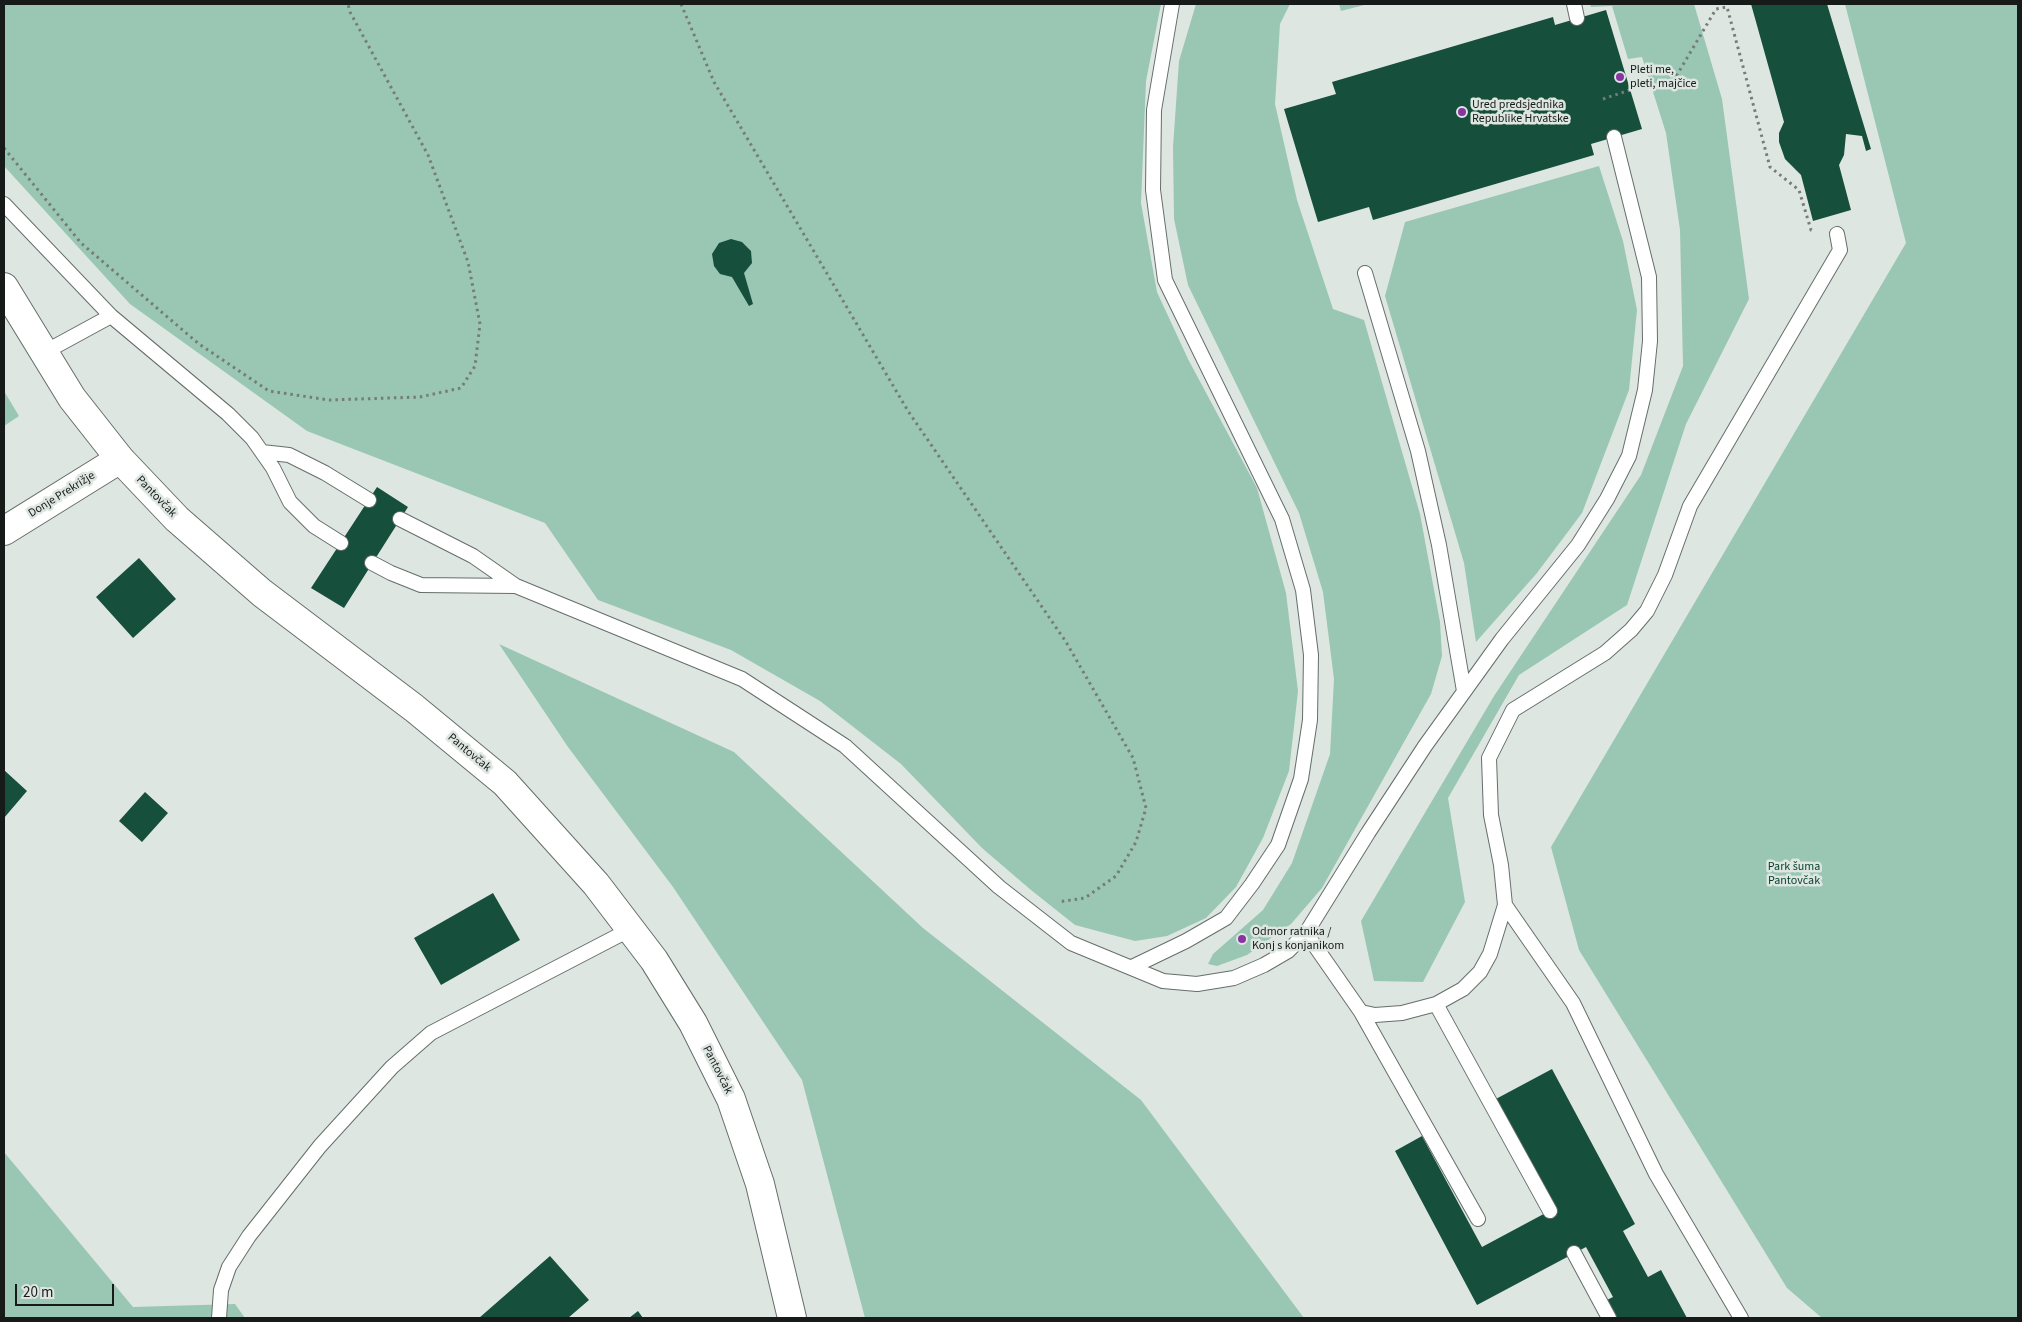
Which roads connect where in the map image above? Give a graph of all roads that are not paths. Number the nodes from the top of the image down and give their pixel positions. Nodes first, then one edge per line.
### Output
1 (1172, 4) edge
2 (1574, 4) edge
3 (1577, 18) dead end
4 (1614, 137) dead end
5 (4, 204) edge
6 (1837, 234) road end
7 (1365, 273) dead end
8 (4, 287) edge
9 (111, 316) junction
10 (43, 353) junction
11 (262, 452) junction
12 (120, 459) junction
13 (369, 500) dead end
14 (400, 519) dead end
15 (4, 531) edge
16 (340, 543) dead end
17 (372, 563) dead end
18 (516, 586) junction
19 (1464, 691) junction
20 (1505, 905) junction
21 (631, 929) junction
22 (1306, 933) junction
23 (1132, 968) junction
24 (1436, 1004) junction
25 (1361, 1012) junction
26 (1550, 1211) dead end
27 (1478, 1219) dead end
28 (1574, 1253) dead end
29 (220, 1318) edge
30 (792, 1318) edge
31 (1609, 1318) edge
32 (1741, 1318) edge

1 - 23 lane
2 - 3 lane
4 - 19 lane
5 - 9 lane
6 - 20 lane
7 - 19 lane
8 - 10 main road, Pantovčak
9 - 10 lane
9 - 11 lane
10 - 12 main road, Pantovčak
11 - 13 lane
11 - 16 lane
12 - 15 main road, Donje Prekrižje
12 - 21 main road, Pantovčak
14 - 18 lane
17 - 18 lane
18 - 23 lane
19 - 22 lane
20 - 24 lane
20 - 32 lane
21 - 29 lane
21 - 30 main road, Pantovčak
22 - 23 lane
22 - 25 lane
24 - 25 lane
24 - 26 lane
25 - 27 lane
28 - 31 lane

